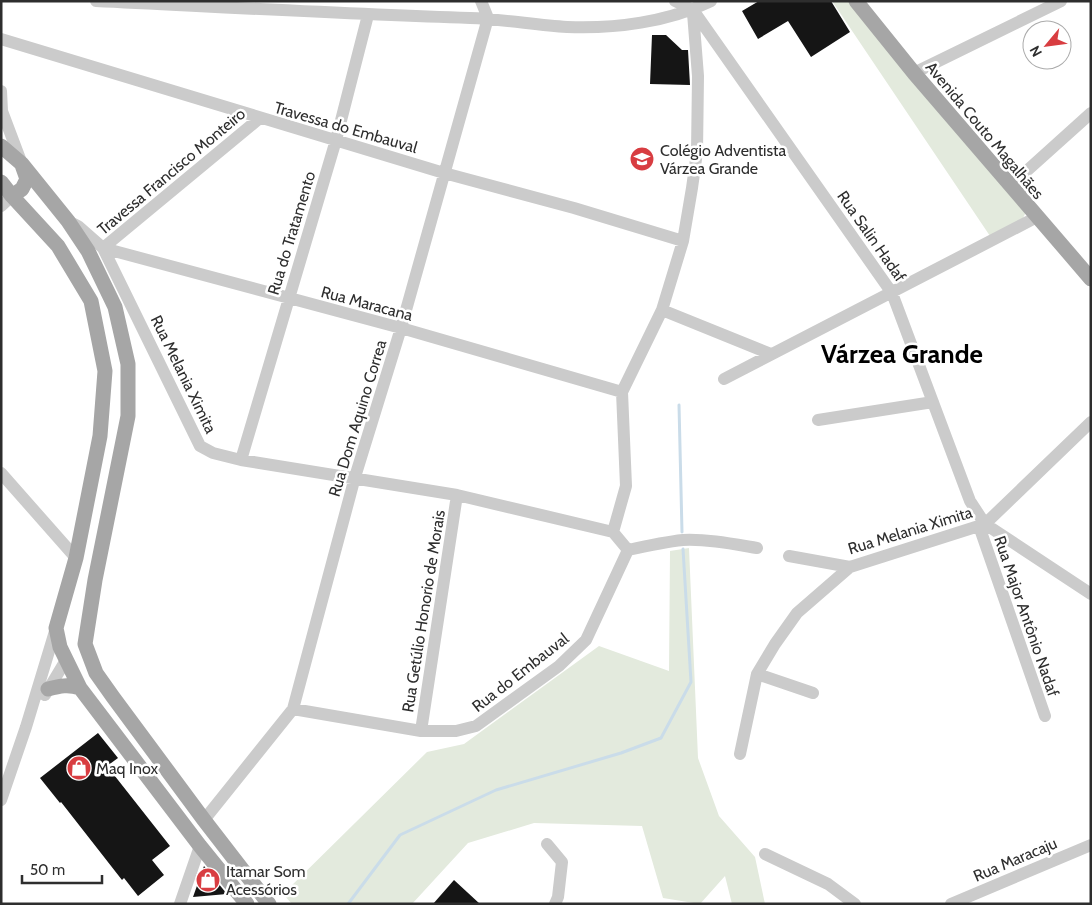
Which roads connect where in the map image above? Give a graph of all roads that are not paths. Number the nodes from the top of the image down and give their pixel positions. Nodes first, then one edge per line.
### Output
1 (96, 1) edge
2 (481, 1) edge
3 (675, 1) edge
4 (711, 1) edge
5 (856, 1) edge
6 (1061, 1) edge
7 (693, 10) junction
8 (368, 15) junction
9 (488, 18) junction
10 (1, 39) edge
11 (914, 73) junction
12 (1, 91) edge
13 (2, 113) edge
14 (1091, 113) edge
15 (260, 118) junction
16 (336, 140) junction
17 (1, 146) edge
18 (22, 164) junction
19 (444, 173) junction
20 (1, 182) edge
21 (1011, 185) junction
22 (7, 201) edge
23 (1037, 217) junction
24 (68, 221) junction
25 (683, 241) junction
26 (103, 248) junction
27 (1091, 279) edge
28 (892, 293) junction
29 (288, 298) junction
30 (662, 310) junction
31 (401, 328) junction
32 (771, 354) junction
33 (724, 379) dead end
34 (622, 392) junction
35 (933, 402) junction
36 (818, 420) dead end
37 (1091, 422) edge
38 (241, 460) junction
39 (1, 473) edge
40 (355, 477) junction
41 (457, 495) junction
42 (982, 525) junction
43 (612, 532) junction
44 (757, 548) dead end
45 (628, 550) junction
46 (789, 556) dead end
47 (76, 558) junction
48 (850, 567) junction
49 (95, 580) junction
50 (1091, 594) edge
51 (56, 628) junction
52 (86, 644) junction
53 (66, 660) junction
54 (758, 674) junction
55 (80, 688) junction
56 (48, 689) junction
57 (813, 693) dead end
58 (293, 709) junction
59 (1046, 716) dead end
60 (26, 727) junction
61 (422, 731) junction
62 (740, 754) dead end
63 (5, 773) edge
64 (1, 800) edge
65 (204, 820) junction
66 (547, 844) dead end
67 (1091, 845) edge
68 (200, 846) junction
69 (764, 854) dead end
70 (560, 901) edge
71 (180, 904) edge
72 (247, 904) edge
73 (269, 904) edge
74 (855, 904) edge
75 (951, 904) edge

1 - 8 street
2 - 9 street
3 - 7 street, Rua Salin Hadaf
4 - 7 street
5 - 11 main road, Avenida Couto Magalhães
6 - 11 street
7 - 9 street
7 - 25 street
7 - 28 street, Rua Salin Hadaf
8 - 9 street
8 - 16 street, Rua do Tratamento
9 - 19 street, Rua Dom Aquino Correa
10 - 15 street, Travessa do Embauval
11 - 21 main road, Avenida Couto Magalhães
12 - 13 street
13 - 18 street
14 - 21 street
15 - 16 street, Travessa do Embauval
15 - 26 street, Travessa Francisco Monteiro
16 - 19 street, Travessa do Embauval
16 - 29 street, Rua do Tratamento
17 - 18 main road
18 - 22 main road
18 - 24 main road
19 - 25 street, Travessa do Embauval
19 - 31 street, Rua Dom Aquino Correa
20 - 22 main road
21 - 23 main road, Avenida Couto Magalhães
22 - 47 main road
23 - 27 main road, Avenida Couto Magalhães
23 - 28 street
24 - 26 street, Rua Melania Ximita
24 - 49 main road
25 - 30 street
26 - 29 street, Rua Maracana
26 - 38 street, Rua Melania Ximita
28 - 32 street
28 - 35 street, Rua Salin Hadaf
29 - 31 street, Rua Maracana
29 - 38 street, Rua do Tratamento
30 - 32 street
30 - 34 street
31 - 34 street, Rua Maracana
31 - 40 street, Rua Dom Aquino Correa
32 - 33 street
34 - 43 street
35 - 36 street
35 - 42 street, Rua Salin Hadaf
37 - 42 street, Rua Melania Ximita
38 - 40 street, Rua Melania Ximita
39 - 47 street
40 - 41 street, Rua Melania Ximita
40 - 58 street, Rua Dom Aquino Correa
41 - 43 street, Rua Melania Ximita
41 - 61 street, Rua Getúlio Honorio de Morais
42 - 48 street, Rua Melania Ximita
42 - 50 street
42 - 59 street, Rua Major Antônio Nadaf
43 - 45 street
44 - 45 street
45 - 61 street, Rua do Embauval
46 - 48 street, Rua Melania Ximita
47 - 49 main road
47 - 51 main road
48 - 54 street
49 - 52 main road
51 - 53 main road
51 - 60 street
52 - 53 main road
52 - 65 main road
53 - 55 main road
53 - 56 street
54 - 57 street
54 - 62 street
55 - 56 main road
55 - 68 main road
56 - 60 street
58 - 61 street, Rua do Embauval
58 - 65 street, Rua Dom Aquino Correa
60 - 63 street
63 - 64 street
65 - 73 main road
66 - 70 street
67 - 75 street, Rua Maracaju
68 - 71 street
68 - 72 main road
69 - 74 street

